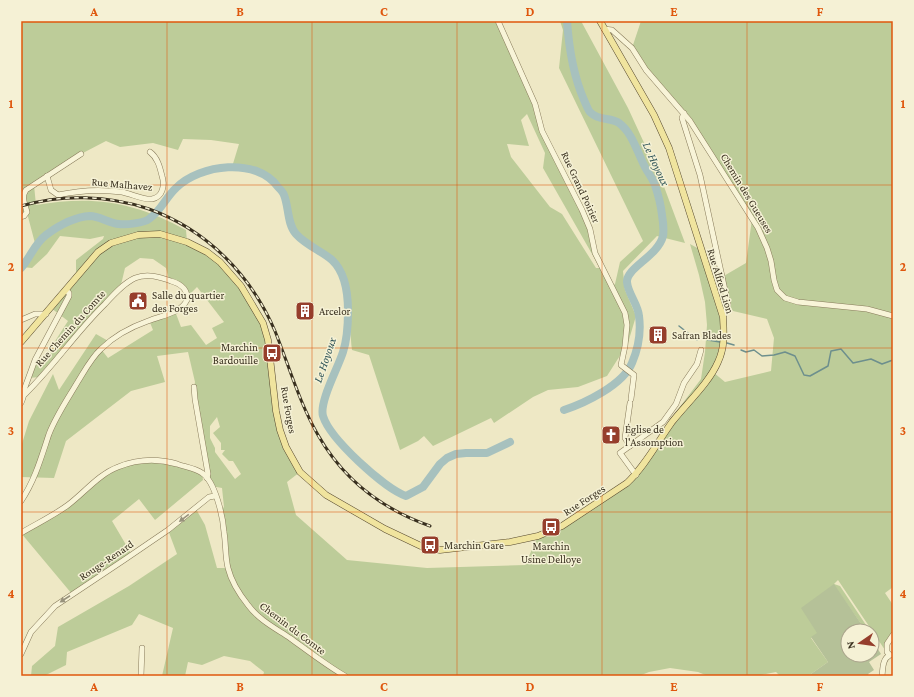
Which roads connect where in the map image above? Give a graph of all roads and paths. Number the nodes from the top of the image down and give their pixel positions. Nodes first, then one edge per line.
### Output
1 (498, 21) edge
2 (600, 21) edge
3 (604, 29) junction
4 (684, 113) junction
5 (150, 152) dead end
6 (81, 154) dead end
7 (47, 176) junction
8 (21, 217) edge
9 (66, 290) junction
10 (46, 314) junction
11 (893, 316) edge
12 (723, 317) junction
13 (21, 320) edge
14 (21, 342) edge
15 (701, 350) dead end
16 (194, 387) dead end
17 (22, 396) edge
18 (21, 403) edge
19 (630, 446) junction
20 (636, 475) junction
21 (208, 478) junction
22 (215, 496) junction
23 (21, 501) edge
24 (21, 533) edge
25 (893, 635) edge
26 (142, 648) dead end
27 (21, 654) edge
28 (891, 656) edge
29 (141, 676) edge
30 (345, 676) edge
31 (882, 676) edge

1 - 19 street, Rue Grand Poirier
2 - 3 main road, Rue Alfred Lion
3 - 4 street, Chemin des Gueuses
3 - 12 main road, Rue Alfred Lion
4 - 11 street, Chemin des Gueuses
4 - 12 street
5 - 7 street, Rue Malhavez
6 - 7 street
7 - 8 street
9 - 10 main road, Rue Forges
9 - 17 street
9 - 20 main road, Rue Forges
10 - 13 street
10 - 14 main road, Rue Forges
12 - 20 main road, Rue Alfred Lion
15 - 19 street
16 - 21 street
17 - 18 street
17 - 23 street, Rue Chemin du Comte
19 - 20 street
21 - 22 street
21 - 24 street
22 -> 27 street, Rouge-Renard
22 - 30 street, Chemin du Comte
25 - 28 street
26 - 29 street
28 - 31 street

